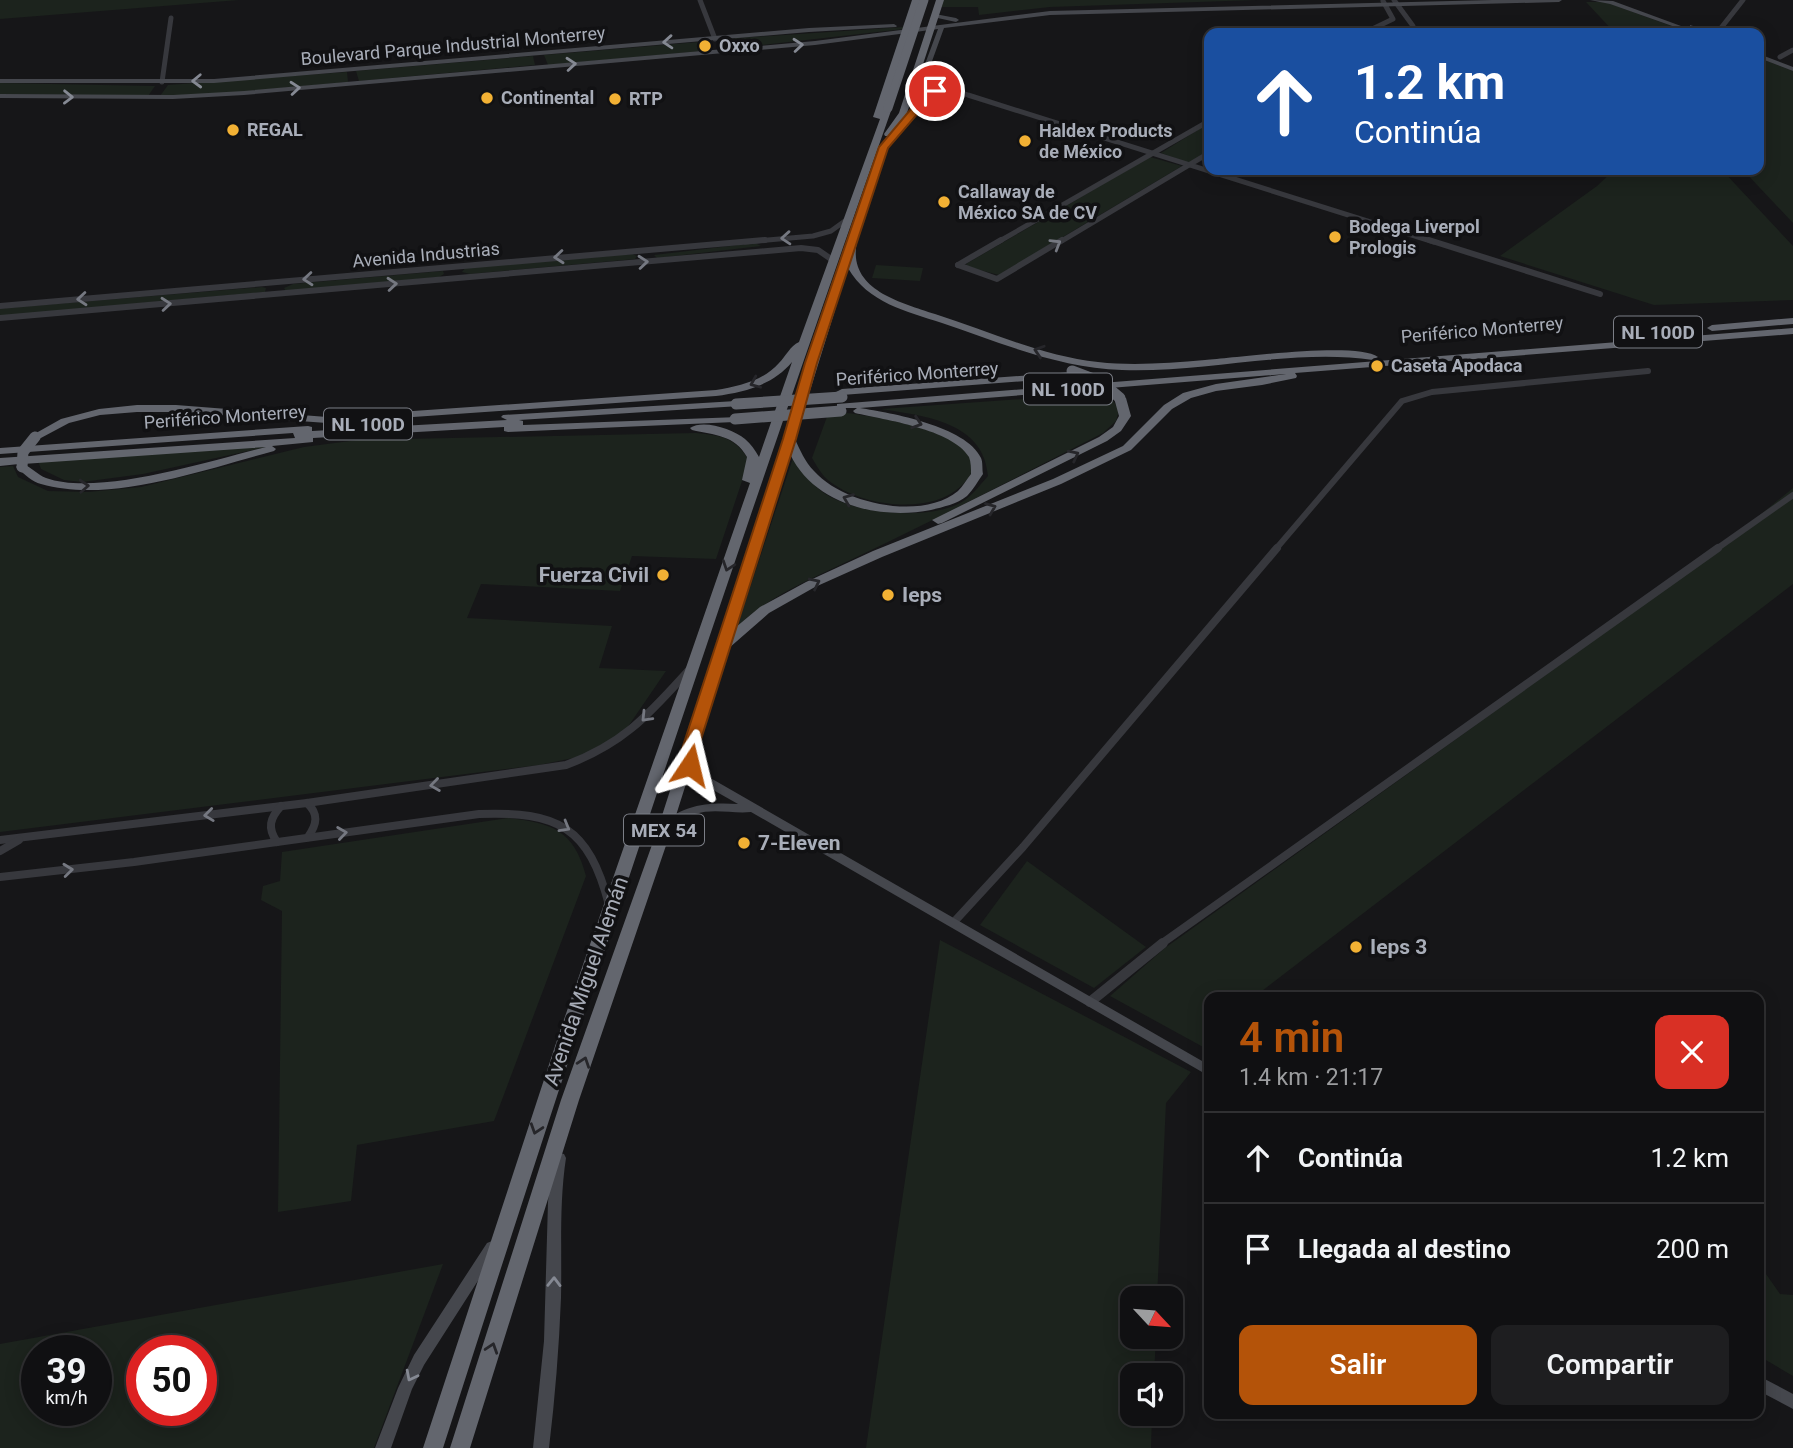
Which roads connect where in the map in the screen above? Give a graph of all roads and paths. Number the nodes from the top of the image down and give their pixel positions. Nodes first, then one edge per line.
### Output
1 (700, 0) edge
2 (916, 0) edge
3 (924, 0) edge
4 (932, 0) edge
5 (940, 0) edge
6 (1406, 0) edge
7 (1559, 0) edge
8 (1593, 0) edge
9 (1617, 0) edge
10 (1743, 0) edge
11 (1384, 2) edge
12 (1395, 2) edge
13 (1242, 5) junction
14 (171, 18) dead end
15 (935, 24) junction
16 (907, 28) junction
17 (1375, 28) edge
18 (1412, 28) edge
19 (1683, 28) edge
20 (1699, 28) edge
21 (1718, 28) edge
22 (715, 38) junction
23 (928, 38) junction
24 (721, 52) junction
25 (537, 53) junction
26 (1764, 54) edge
27 (921, 56) junction
28 (1792, 56) edge
29 (1781, 59) junction
30 (927, 65) junction
31 (541, 66) junction
32 (352, 69) junction
33 (1793, 69) edge
34 (924, 76) junction
35 (0, 81) edge
36 (162, 82) junction
37 (352, 83) junction
38 (0, 96) edge
39 (968, 96) junction
40 (151, 97) junction
41 (918, 99) junction
42 (893, 108) junction
43 (1204, 124) edge
44 (884, 131) junction
45 (884, 147) junction
46 (1152, 153) junction
47 (1204, 156) edge
48 (1189, 165) junction
49 (1204, 170) edge
50 (1221, 175) edge
51 (849, 218) junction
52 (850, 244) junction
53 (834, 261) junction
54 (450, 266) junction
55 (450, 278) junction
56 (1600, 294) dead end
57 (0, 306) edge
58 (0, 318) edge
59 (1793, 321) edge
60 (1793, 331) edge
61 (805, 339) junction
62 (1376, 360) junction
63 (1179, 365) junction
64 (1648, 371) dead end
65 (1292, 376) junction
66 (903, 388) junction
67 (843, 403) junction
68 (736, 409) junction
69 (423, 414) junction
70 (327, 420) junction
71 (449, 432) junction
72 (330, 439) junction
73 (789, 439) junction
74 (0, 444) edge
75 (0, 451) edge
76 (0, 456) edge
77 (0, 462) edge
78 (1793, 495) edge
79 (742, 527) junction
80 (882, 551) junction
81 (721, 652) junction
82 (692, 667) junction
83 (689, 752) junction
84 (307, 803) junction
85 (281, 806) junction
86 (754, 810) junction
87 (665, 828) junction
88 (308, 837) junction
89 (22, 838) junction
90 (0, 840) edge
91 (276, 842) junction
92 (0, 851) edge
93 (0, 877) edge
94 (610, 910) junction
95 (953, 923) junction
96 (1090, 1002) junction
97 (1204, 1068) edge
98 (570, 1101) junction
99 (510, 1214) junction
100 (1764, 1386) edge
101 (1793, 1402) edge
102 (383, 1448) edge
103 (433, 1448) edge
104 (460, 1448) edge
105 (541, 1448) edge

1 - 22 street
2 - 16 highway
3 - 42 highway, Avenida Miguel Alemán / MEX 54, bridge
4 - 42 highway, Avenida Miguel Alemán / MEX 54
5 - 15 highway
6 - 12 street
7 - 12 street
8 - 19 street
9 - 20 street
10 - 21 street
11 - 12 street
11 - 13 street
11 - 17 street
12 - 18 street
13 - 15 street
13 - 15 street
14 - 36 street
15 - 16 highway
15 - 16 street
15 - 23 highway
15 - 30 street
16 - 22 street, Boulevard Parque Industrial Monterrey
16 - 23 highway
24 -> 16 street, Boulevard Parque Industrial Monterrey
16 - 44 highway
22 - 24 street
22 -> 25 street, Boulevard Parque Industrial Monterrey
23 - 27 highway
31 -> 24 street, Boulevard Parque Industrial Monterrey
25 - 31 street
25 - 32 street, Boulevard Parque Industrial Monterrey
26 - 29 street
27 - 30 street
27 - 44 highway
28 - 29 street
28 - 29 street
29 - 33 street
30 - 34 street
31 - 37 street, Boulevard Parque Industrial Monterrey
32 -> 36 street, Boulevard Parque Industrial Monterrey
32 - 37 street
34 - 39 street
34 - 41 street
35 - 36 street, Boulevard Parque Industrial Monterrey
36 - 40 street
40 -> 37 street, Boulevard Parque Industrial Monterrey
38 -> 40 street, Boulevard Parque Industrial Monterrey
39 - 41 street
39 - 46 street
41 - 45 street
42 - 44 highway, Avenida Miguel Alemán / MEX 54
43 - 46 street
44 - 45 highway, Avenida Miguel Alemán / MEX 54
44 - 51 highway, Avenida Miguel Alemán / MEX 54
45 - 52 highway, Avenida Miguel Alemán / MEX 54
46 - 48 street
46 -> 48 street
47 - 48 street
48 - 49 street
50 - 56 street
51 - 53 highway, Avenida Miguel Alemán / MEX 54
51 -> 54 street, Avenida Industrias
63 -> 52 highway
52 - 73 highway, Avenida Miguel Alemán / MEX 54
55 -> 53 street, Avenida Industrias
53 - 61 highway, Avenida Miguel Alemán / MEX 54
54 - 55 street
54 -> 57 street, Avenida Industrias
58 -> 55 street, Avenida Industrias
59 - 62 highway, Periférico Monterrey / NL 100D
60 - 62 highway, Periférico Monterrey / NL 100D
61 -> 69 highway
61 - 79 highway, Avenida Miguel Alemán / MEX 54
62 - 63 highway
62 - 65 highway
62 - 67 highway, Periférico Monterrey / NL 100D
63 - 66 highway
64 - 95 street
65 - 67 highway
80 -> 65 highway
66 - 67 highway
80 -> 66 highway, bridge
67 - 68 highway, bridge
67 - 68 highway, bridge
67 -> 73 highway
68 - 69 highway
68 - 71 highway
68 - 75 highway, Periférico Monterrey / NL 100D
68 - 76 highway, Periférico Monterrey / NL 100D
69 - 70 highway
70 -> 72 highway, bridge
70 - 74 highway
71 - 72 highway
71 - 79 highway
72 - 77 highway
73 - 81 highway, Avenida Miguel Alemán / MEX 54
78 - 96 street
79 -> 82 highway, Avenida Miguel Alemán / MEX 54
81 -> 80 highway
81 - 83 highway, Avenida Miguel Alemán / MEX 54
82 -> 84 street
82 - 94 highway, Avenida Miguel Alemán / MEX 54
83 - 86 street
83 - 87 highway, Avenida Miguel Alemán / MEX 54
84 - 85 street
84 - 88 street
85 -> 89 street
85 - 91 street
86 - 87 street
86 - 95 street
98 -> 87 highway, Avenida Miguel Alemán / MEX 54
88 - 91 street
88 -> 94 street
89 - 90 street
89 - 92 street
93 -> 91 street
94 -> 99 highway, Avenida Miguel Alemán / MEX 54
95 - 96 street
96 - 97 street
104 -> 98 highway, Avenida Miguel Alemán / MEX 54
105 -> 98 street
99 -> 102 street
99 - 103 highway, Avenida Miguel Alemán / MEX 54
100 - 101 street

